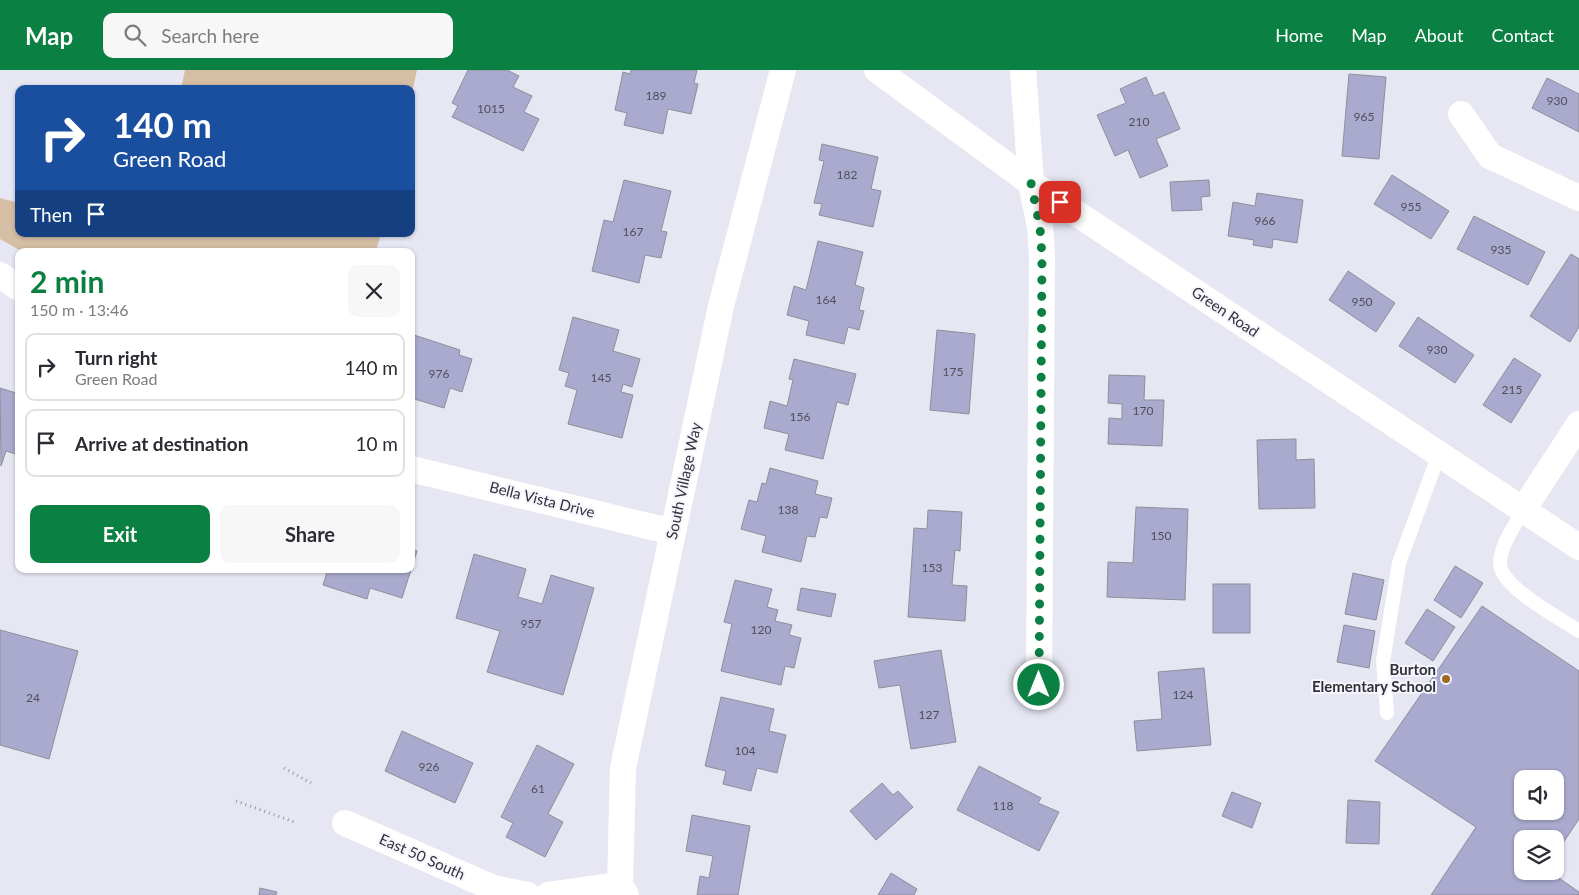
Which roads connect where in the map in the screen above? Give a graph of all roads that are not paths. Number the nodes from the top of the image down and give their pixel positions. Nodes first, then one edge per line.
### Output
1 (782, 70) edge
2 (876, 70) edge
3 (1023, 70) edge
4 (1462, 114) dead end
5 (1031, 183) junction
6 (1579, 198) edge
7 (0, 275) edge
8 (15, 285) edge
9 (1579, 424) edge
10 (1439, 454) junction
11 (415, 470) edge
12 (1523, 510) junction
13 (673, 532) junction
14 (1579, 547) edge
15 (1579, 631) edge
16 (1039, 685) dead end
17 (1387, 713) dead end
18 (345, 823) dead end
19 (623, 890) edge
20 (528, 895) edge
21 (548, 895) edge

1 - 13 street, South Village Way
2 - 5 street, Green Road
3 - 5 street
4 - 6 street
5 - 10 street, Green Road
5 - 16 street
7 - 8 street
9 - 12 street
10 - 12 street, Green Road
10 - 17 lane
11 - 13 street, Bella Vista Drive
12 - 14 street, Green Road
12 - 15 lane
13 - 19 street, South Village Way
18 - 20 street, East 50 South
19 - 21 street

